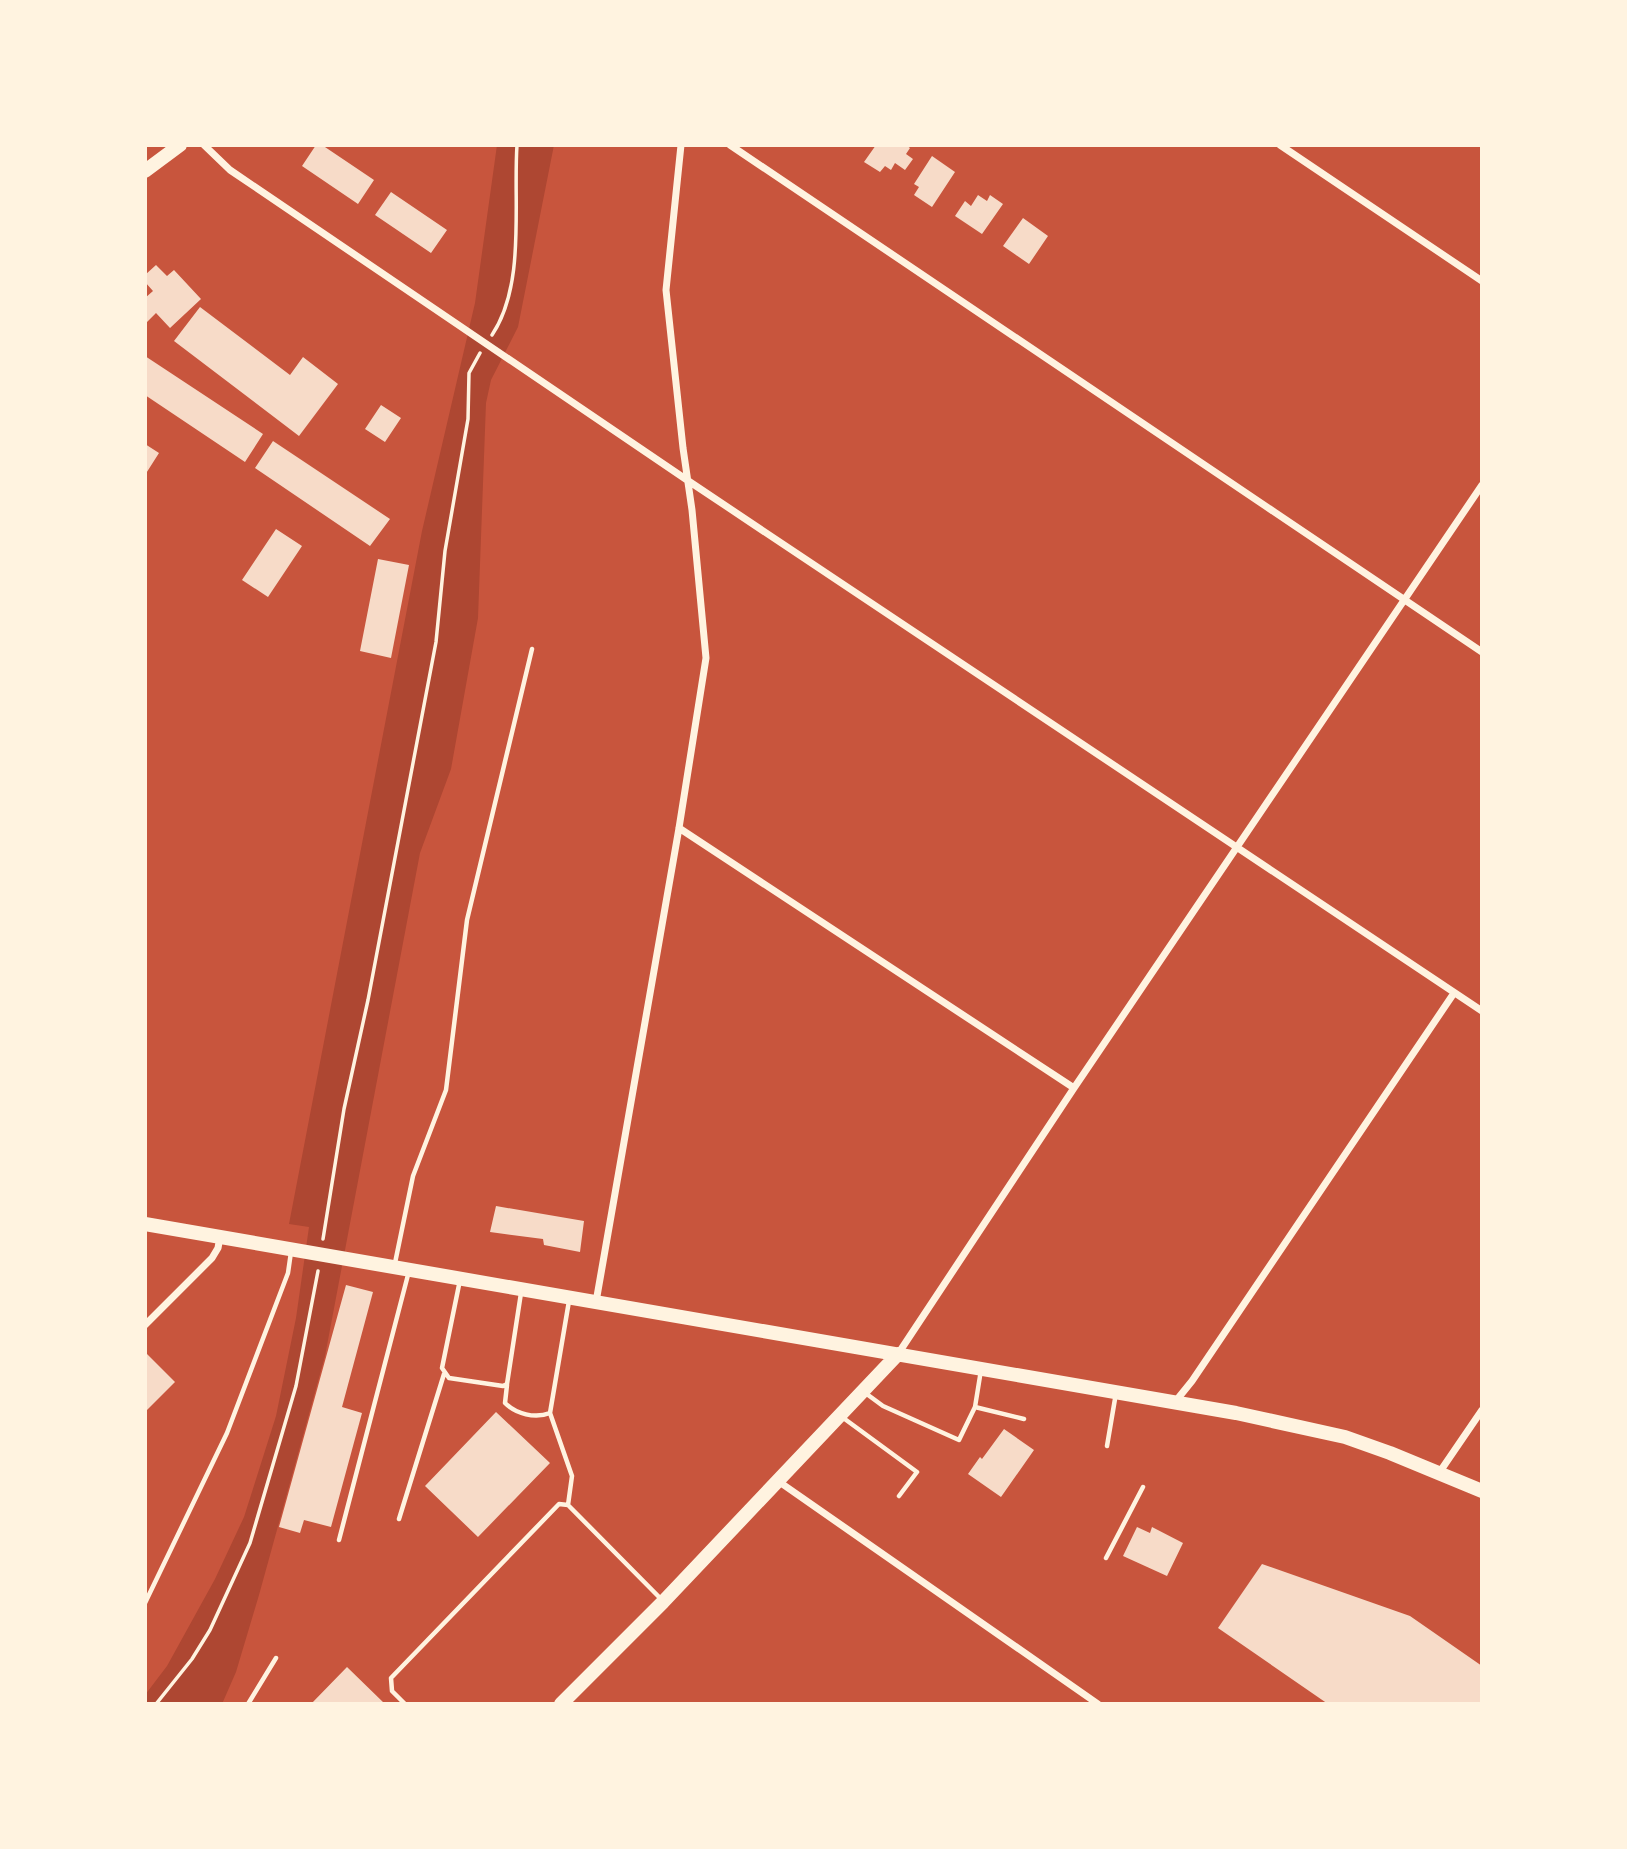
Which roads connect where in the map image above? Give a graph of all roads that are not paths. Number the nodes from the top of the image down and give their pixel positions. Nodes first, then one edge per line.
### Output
1 (180, 145) edge
2 (204, 145) edge
3 (681, 145) edge
4 (730, 145) edge
5 (1280, 145) edge
6 (145, 171) edge
7 (1482, 281) edge
8 (687, 480) junction
9 (1482, 485) edge
10 (1404, 599) junction
11 (532, 649) dead end
12 (1482, 652) edge
13 (679, 828) junction
14 (1237, 847) junction
15 (1454, 993) junction
16 (1482, 1011) edge
17 (1074, 1088) junction
18 (145, 1224) edge
19 (220, 1237) junction
20 (291, 1250) junction
21 (394, 1268) junction
22 (410, 1270) junction
23 (460, 1279) junction
24 (521, 1290) junction
25 (569, 1298) junction
26 (596, 1302) junction
27 (145, 1325) edge
28 (898, 1354) junction
29 (981, 1369) junction
30 (444, 1374) junction
31 (507, 1384) junction
32 (864, 1392) junction
33 (1116, 1392) junction
34 (1174, 1402) junction
35 (975, 1407) junction
36 (1482, 1410) edge
37 (550, 1413) junction
38 (841, 1417) junction
39 (1024, 1419) dead end
40 (1108, 1446) dead end
41 (1439, 1473) junction
42 (778, 1481) junction
43 (1143, 1487) dead end
44 (1482, 1491) edge
45 (899, 1496) dead end
46 (568, 1505) junction
47 (399, 1520) dead end
48 (339, 1541) dead end
49 (1106, 1558) dead end
50 (663, 1602) junction
51 (145, 1603) edge
52 (276, 1658) dead end
53 (248, 1704) edge
54 (405, 1704) edge
55 (561, 1704) edge
56 (1098, 1704) edge

1 - 6 main road
2 - 8 street
3 - 8 street
4 - 10 street
5 - 7 street
8 - 13 street
8 - 14 street
9 - 10 street
10 - 12 street
10 - 14 street
11 - 21 lane
13 - 17 street
13 - 26 street
14 - 15 street
14 - 17 street
15 - 16 street
15 - 34 street
17 - 28 street
18 - 19 main road
19 - 20 main road
19 - 27 street
20 - 21 main road
20 - 51 lane
21 - 22 main road
22 - 23 main road
22 - 48 lane
23 - 24 main road
23 - 30 lane
24 - 25 main road
24 - 31 lane
25 - 26 main road
25 - 37 lane
26 - 28 main road
28 - 29 main road
28 - 32 main road
29 - 33 main road
29 - 35 lane
30 - 31 lane
30 - 47 lane
31 - 37 lane
32 - 35 lane
32 - 38 main road
33 - 34 main road
33 - 40 lane
34 - 41 main road
35 - 39 lane
36 - 41 street
37 - 46 lane
38 - 42 main road
38 - 45 lane
41 - 44 main road
42 - 50 main road
42 - 56 street
43 - 49 lane
46 - 50 lane
46 - 54 lane
50 - 55 main road
52 - 53 lane

